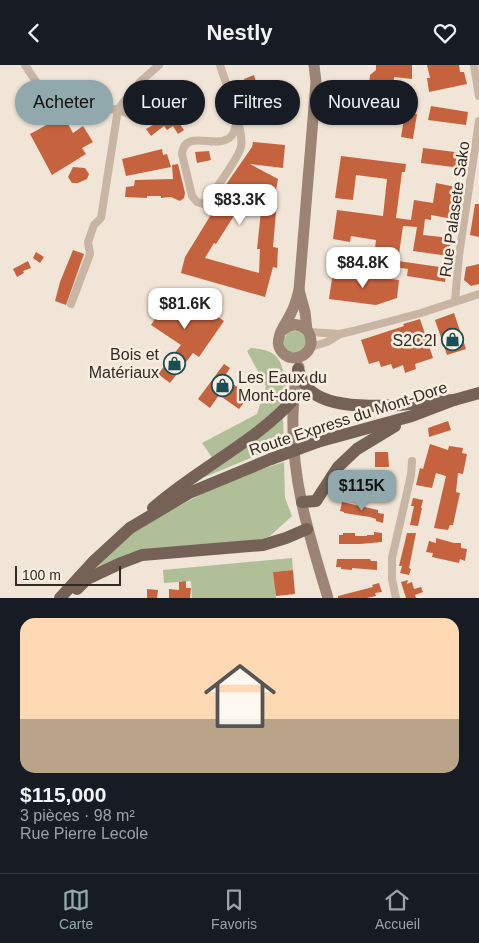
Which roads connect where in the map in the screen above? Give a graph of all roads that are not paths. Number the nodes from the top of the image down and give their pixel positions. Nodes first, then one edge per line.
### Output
1 (25, 65) edge
2 (159, 65) edge
3 (220, 65) edge
4 (314, 65) edge
5 (321, 65) edge
6 (474, 65) edge
7 (225, 80) edge
8 (316, 80) edge
9 (317, 80) edge
10 (479, 96) edge
11 (118, 109) junction
12 (123, 111) edge
13 (237, 120) joint
14 (479, 121) edge
15 (312, 125) edge
16 (299, 290) junction
17 (479, 294) edge
18 (455, 301) junction
19 (71, 304) dead end
20 (283, 330) junction
21 (308, 331) junction
22 (340, 334) junction
23 (308, 350) junction
24 (287, 356) junction
25 (298, 369) junction
26 (295, 384) junction
27 (479, 393) edge
28 (294, 399) junction
29 (454, 400) junction
30 (412, 416) junction
31 (412, 461) dead end
32 (302, 503) junction
33 (130, 528) junction
34 (307, 529) junction
35 (60, 598) edge
36 (69, 598) edge
37 (328, 598) edge
38 (396, 598) edge

1 - 11 street
2 - 11 street
3 - 7 street
4 - 8 main road
5 - 9 main road
6 - 10 street
11 - 12 street
11 - 19 street
13 - 13 street
14 - 18 street, Rue Palasete Sako
15 - 16 main road
16 - 20 main road
16 - 21 main road
17 - 18 street
18 - 22 street
20 - 21 main road
20 - 24 main road
21 - 22 street
21 - 23 main road
22 - 23 street
23 - 24 main road
23 - 25 main road
24 - 26 main road
25 - 26 main road
25 - 29 main road
26 - 28 main road
27 - 29 main road, Route Express du Mont-Dore
28 - 32 main road
28 - 33 main road
29 - 30 main road, Route Express du Mont-Dore
30 - 32 main road
30 - 33 main road, Route Express du Mont-Dore, bridge
31 - 38 street
32 - 34 main road
33 - 35 main road, Route Express du Mont-Dore
34 - 36 main road
34 - 37 main road

